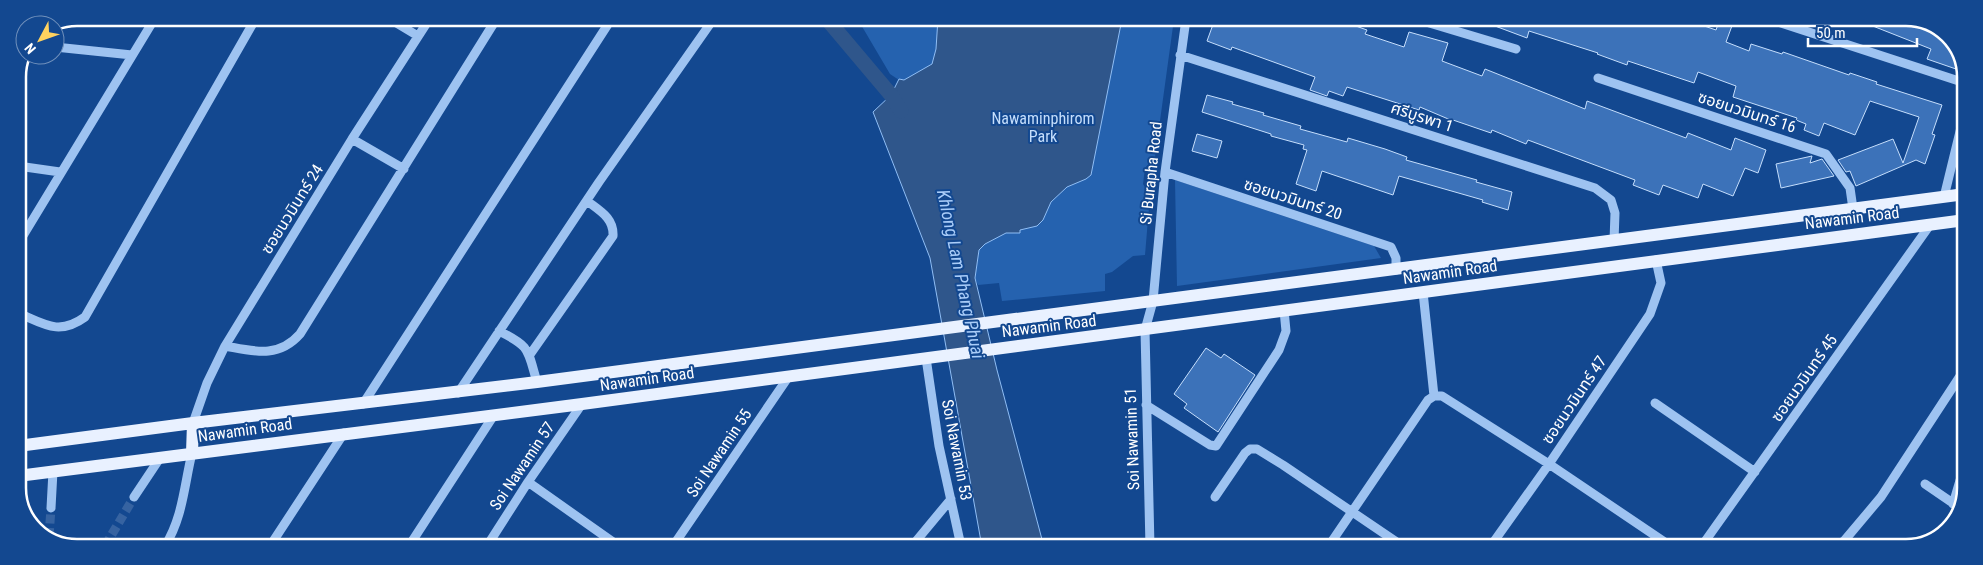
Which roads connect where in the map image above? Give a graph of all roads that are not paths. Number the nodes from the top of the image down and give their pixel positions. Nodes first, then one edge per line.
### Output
1 (150, 26) edge
2 (251, 26) edge
3 (401, 26) edge
4 (425, 26) edge
5 (492, 26) edge
6 (607, 26) edge
7 (709, 26) edge
8 (1185, 26) edge
9 (1439, 26) edge
10 (1790, 26) edge
11 (418, 36) junction
12 (65, 48) edge
13 (1516, 49) dead end
14 (132, 56) junction
15 (1180, 56) junction
16 (1598, 78) dead end
17 (1957, 79) edge
18 (352, 139) junction
19 (1957, 143) edge
20 (26, 167) edge
21 (404, 169) junction
22 (60, 172) junction
23 (1164, 172) junction
24 (1957, 195) edge
25 (1944, 197) junction
26 (587, 200) junction
27 (1853, 209) junction
28 (1957, 221) edge
29 (1930, 224) junction
30 (26, 230) edge
31 (1614, 241) junction
32 (1656, 260) junction
33 (1396, 270) junction
34 (1423, 292) junction
35 (1153, 301) junction
36 (1284, 310) junction
37 (26, 316) edge
38 (1144, 330) junction
39 (499, 331) junction
40 (225, 346) junction
41 (529, 356) junction
42 (926, 358) junction
43 (789, 376) junction
44 (1957, 381) edge
45 (537, 382) junction
46 (458, 393) junction
47 (1434, 396) junction
48 (1655, 403) dead end
49 (363, 404) junction
50 (582, 404) junction
51 (1146, 405) junction
52 (494, 415) junction
53 (193, 422) junction
54 (344, 433) junction
55 (26, 445) edge
56 (192, 453) junction
57 (160, 458) junction
58 (1549, 464) junction
59 (53, 471) junction
60 (1755, 472) junction
61 (26, 475) edge
62 (528, 482) junction
63 (1924, 484) dead end
64 (134, 497) tunnel mouth
65 (1215, 497) dead end
66 (951, 500) junction
67 (1954, 504) edge
68 (51, 508) tunnel mouth
69 (1353, 512) junction
70 (170, 539) edge
71 (275, 539) edge
72 (414, 539) edge
73 (491, 539) edge
74 (610, 539) edge
75 (678, 539) edge
76 (918, 539) edge
77 (959, 539) edge
78 (1150, 539) edge
79 (1334, 539) edge
80 (1392, 539) edge
81 (1496, 539) edge
82 (1660, 539) edge
83 (1707, 539) edge
84 (1846, 539) edge

1 - 14 street
2 - 37 street
3 - 11 street
4 - 11 street, ซอยนวมินทร์ 24
5 - 21 street
6 - 49 street
7 - 26 street
8 - 15 street, Si Burapha Road
9 - 13 street
10 - 17 street
11 - 18 street, ซอยนวมินทร์ 24
12 - 14 street
14 - 22 street
15 - 23 street, Si Burapha Road
15 - 31 street, ศรีบูรพา 1
16 - 27 street, ซอยนวมินทร์ 16
18 - 21 street
18 - 40 street, ซอยนวมินทร์ 24
19 - 25 street
20 - 22 street
21 - 40 street
22 - 30 street
23 - 33 street, ซอยนวมินทร์ 20
23 - 35 street, Si Burapha Road
24 - 25 main road, Nawamin Road
25 - 27 main road, Nawamin Road
26 - 39 street
26 - 41 street
27 - 31 main road, Nawamin Road
28 - 29 main road, Nawamin Road
29 - 32 main road, Nawamin Road
29 - 60 street, ซอยนวมินทร์ 45
31 - 33 main road, Nawamin Road
32 - 34 main road, Nawamin Road
32 - 58 street, ซอยนวมินทร์ 47
33 - 35 main road, Nawamin Road
34 - 36 main road, Nawamin Road
34 - 47 street
35 - 38 street, Si Burapha Road
35 - 45 main road, Nawamin Road
36 - 38 main road, Nawamin Road
36 - 51 street
38 - 42 main road, Nawamin Road
38 - 51 street, Soi Nawamin 51
39 - 41 street
39 - 46 street
40 - 53 street, ซอยนวมินทร์ 24
41 - 45 street
42 - 43 main road, Nawamin Road
42 - 66 street, Soi Nawamin 53
43 - 50 main road, Nawamin Road
43 - 75 street, Soi Nawamin 55
44 - 84 street
45 - 46 main road, Nawamin Road
46 - 49 main road, Nawamin Road
47 - 58 street
47 - 69 street
48 - 60 street
49 - 53 main road, Nawamin Road
50 - 52 main road, Nawamin Road
50 - 62 street, Soi Nawamin 57
51 - 78 street, Soi Nawamin 51
52 - 54 main road, Nawamin Road
52 - 72 street
53 - 55 main road, Nawamin Road
53 - 56 main road
54 - 56 main road, Nawamin Road
54 - 71 street
56 - 57 main road, Nawamin Road
56 - 70 street
57 - 59 main road, Nawamin Road
57 - 64 street
58 - 81 street, ซอยนวมินทร์ 47
58 - 82 street
59 - 61 main road, Nawamin Road
59 - 68 street
60 - 83 street, ซอยนวมินทร์ 45
62 - 73 street, Soi Nawamin 57
62 - 74 street
63 - 67 street
65 - 69 street
66 - 76 street
66 - 77 street, Soi Nawamin 53
69 - 79 street
69 - 80 street

